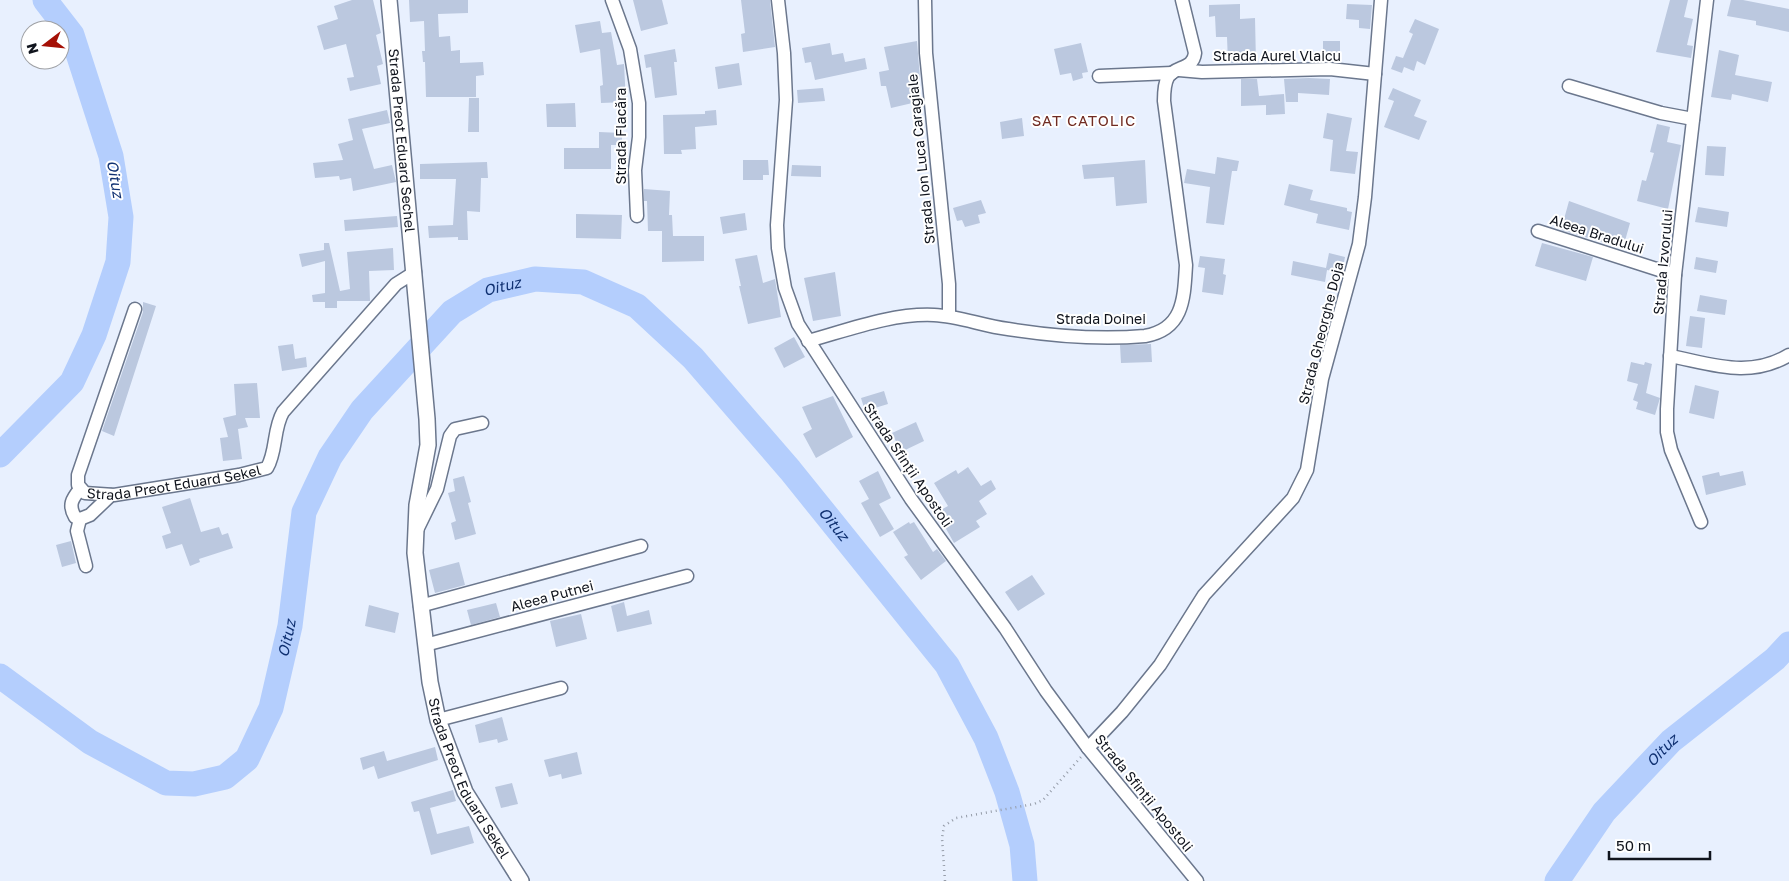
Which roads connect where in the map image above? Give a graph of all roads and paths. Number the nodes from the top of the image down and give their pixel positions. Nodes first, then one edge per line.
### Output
1 (389, 0) edge
2 (612, 0) edge
3 (778, 0) edge
4 (925, 0) edge
5 (1182, 0) edge
6 (1381, 0) edge
7 (1706, 0) edge
8 (1175, 71) junction
9 (1375, 74) junction
10 (1099, 76) dead end
11 (1569, 86) dead end
12 (1693, 119) junction
13 (637, 216) dead end
14 (1538, 231) dead end
15 (1675, 275) junction
16 (415, 277) junction
17 (135, 309) dead end
18 (949, 316) junction
19 (808, 340) junction
20 (1670, 356) junction
21 (1789, 356) edge
22 (482, 423) dead end
23 (80, 489) junction
24 (111, 495) junction
25 (80, 519) junction
26 (1701, 522) dead end
27 (415, 534) junction
28 (641, 546) dead end
29 (86, 566) dead end
30 (687, 576) dead end
31 (420, 606) junction
32 (424, 645) junction
33 (561, 688) dead end
34 (438, 720) junction
35 (1088, 748) junction
36 (521, 881) edge
37 (944, 881) edge
38 (1197, 881) edge

1 - 16 street, Strada Preot Eduard Sechel
2 - 13 street, Strada Flacăra
3 - 19 street, Strada Sfinții Apostoli
4 - 18 street, Strada Ion Luca Caragiale
5 - 8 street, Strada Doinei
6 - 9 street, Strada Gheorghe Doja
7 - 12 street, Strada Izvorului
8 - 9 street, Strada Aurel Vlaicu
8 - 10 street, Strada Aurel Vlaicu
8 - 18 street, Strada Doinei
9 - 35 street, Strada Gheorghe Doja
11 - 12 street
12 - 15 street, Strada Izvorului
14 - 15 street, Aleea Bradului
15 - 20 street, Strada Izvorului
16 - 24 street, Strada Preot Eduard Sekel
16 - 27 street, Strada Preot Eduard Sekel
17 - 23 street, Strada Preot Eduard Sekel
18 - 19 street, Strada Doinei
19 - 35 street, Strada Sfinții Apostoli
20 - 21 street
20 - 26 street, Strada Izvorului
22 - 27 street
23 - 24 street, Strada Preot Eduard Sekel
23 - 25 street
24 - 25 street
25 - 29 street
27 - 31 street, Strada Preot Eduard Sekel
28 - 31 street
30 - 32 street, Aleea Putnei
31 - 32 street, Strada Preot Eduard Sekel
32 - 34 street, Strada Preot Eduard Sekel
33 - 34 street
34 - 36 street, Strada Preot Eduard Sekel
35 - 37 path
35 - 38 street, Strada Sfinții Apostoli

